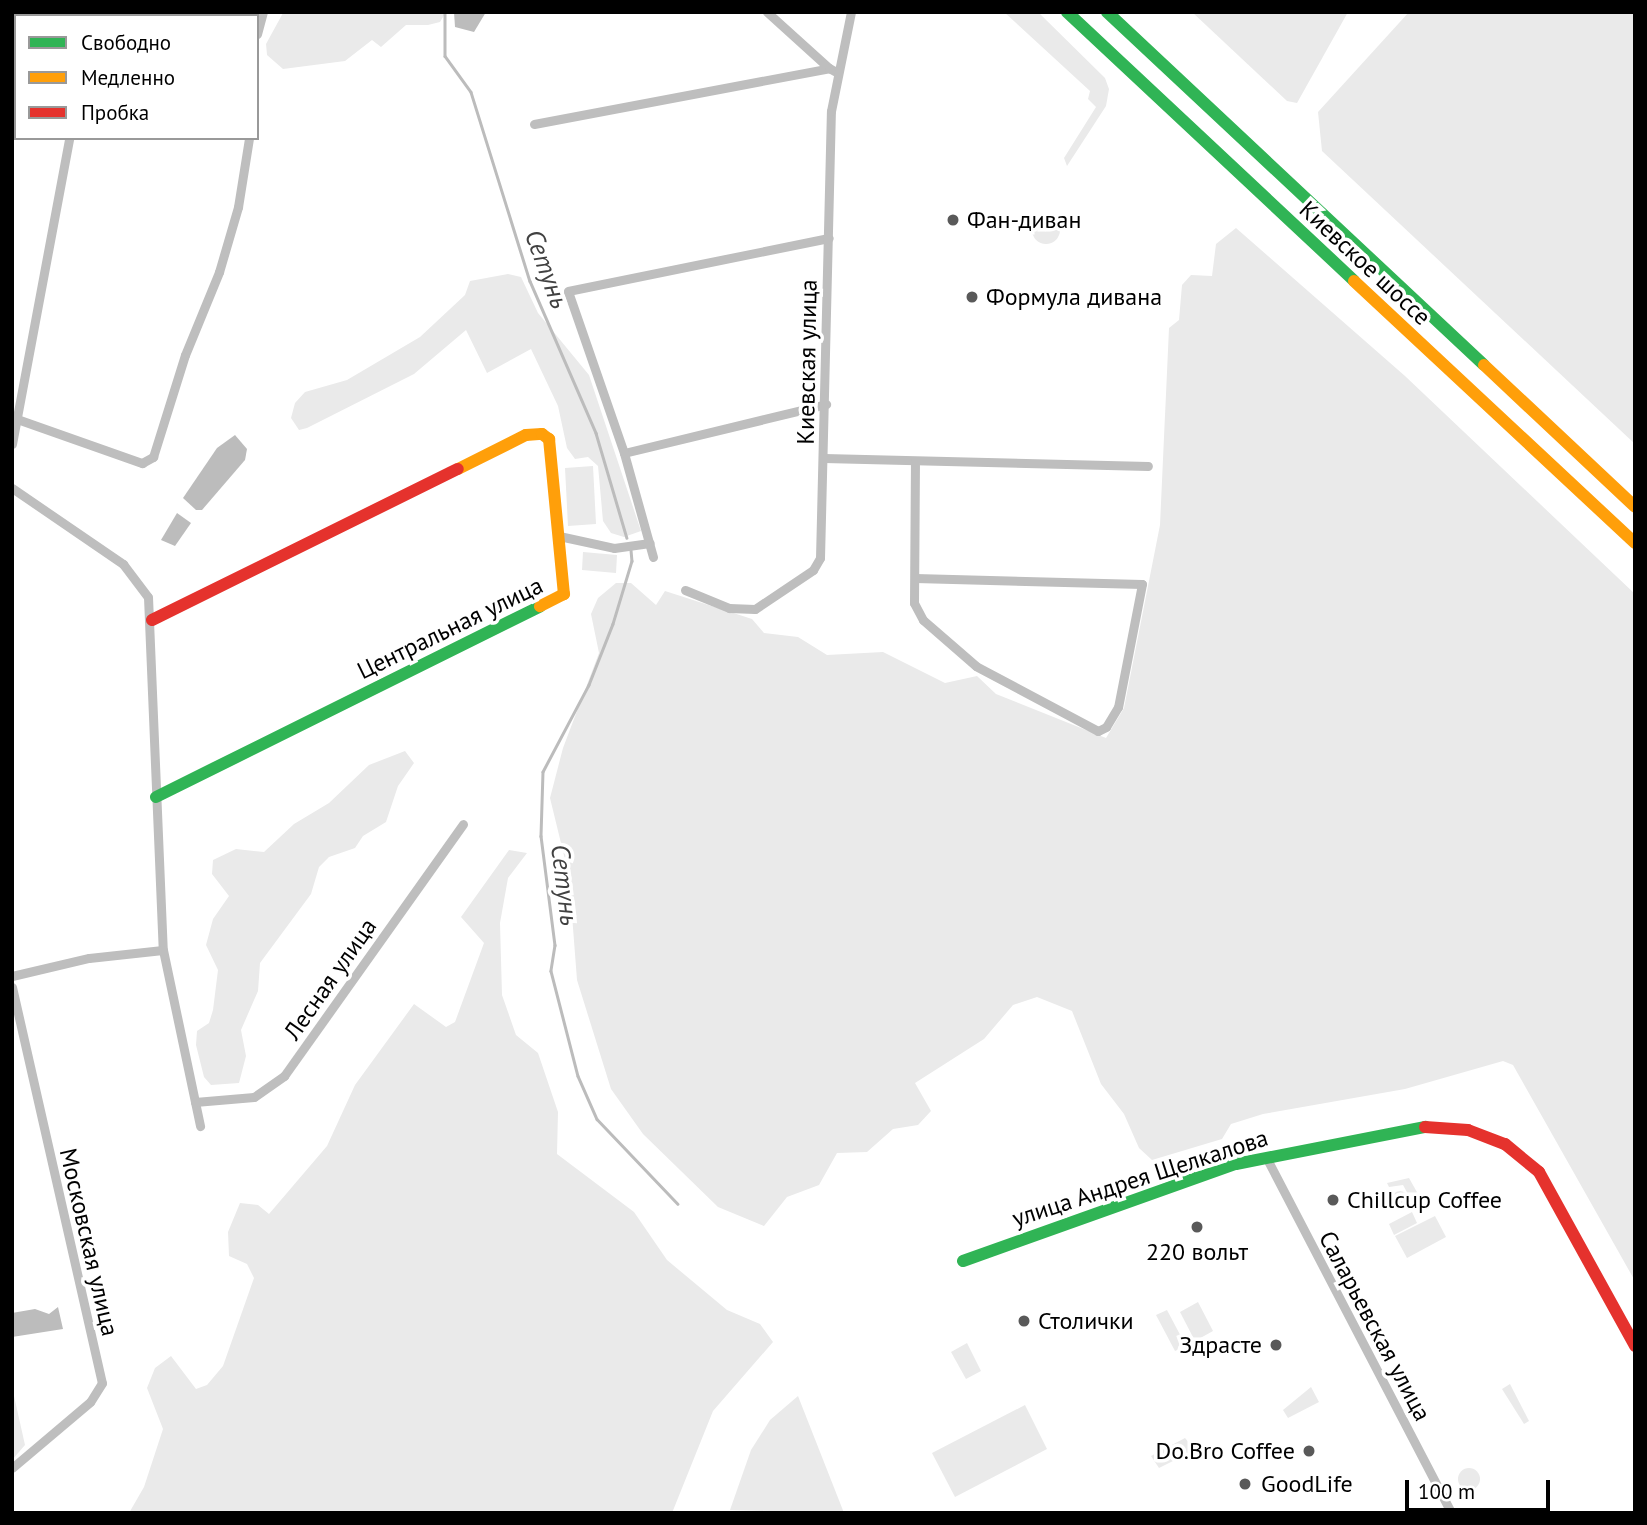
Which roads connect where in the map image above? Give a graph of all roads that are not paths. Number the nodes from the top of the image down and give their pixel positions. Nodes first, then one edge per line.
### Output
1 (767, 12) edge
2 (851, 12) edge
3 (1067, 12) edge
4 (1107, 12) edge
5 (829, 68) junction
6 (838, 73) junction
7 (534, 124) dead end
8 (69, 140) edge
9 (248, 140) edge
10 (829, 238) junction
11 (826, 404) junction
12 (17, 419) junction
13 (13, 437) edge
14 (624, 453) junction
15 (824, 458) junction
16 (915, 461) junction
17 (1148, 466) dead end
18 (12, 488) edge
19 (1635, 507) edge
20 (559, 536) junction
21 (650, 543) junction
22 (1635, 543) edge
23 (653, 556) dead end
24 (915, 578) junction
25 (685, 590) dead end
26 (152, 620) junction
27 (156, 797) junction
28 (463, 824) dead end
29 (163, 950) junction
30 (12, 976) edge
31 (12, 987) edge
32 (195, 1102) junction
33 (200, 1126) dead end
34 (1266, 1157) junction
35 (963, 1261) dead end
36 (1635, 1346) edge
37 (12, 1468) edge
38 (1451, 1513) edge

1 - 5 street
2 - 6 street, Киевская улица
3 - 22 main road, Киевское шоссе
4 - 19 main road, Киевское шоссе
5 - 6 street
5 - 7 street
6 - 10 street, Киевская улица
8 - 12 street
9 - 12 street
10 - 11 street, Киевская улица
10 - 14 street
11 - 14 street
11 - 15 street, Киевская улица
12 - 13 street
14 - 21 street
15 - 16 street
15 - 25 street, Киевская улица
16 - 17 street
16 - 24 street
18 - 26 street
20 - 21 street
20 - 26 main road, Центральная улица
20 - 27 main road, Центральная улица
21 - 23 street
24 - 24 street
26 - 27 street
27 - 29 street
28 - 32 street, Лесная улица
29 - 30 street
29 - 32 street
31 - 37 street, Московская улица
32 - 33 street
34 - 35 main road, улица Андрея Щелкалова
34 - 36 main road, улица Андрея Щелкалова
34 - 38 street, Саларьевская улица

